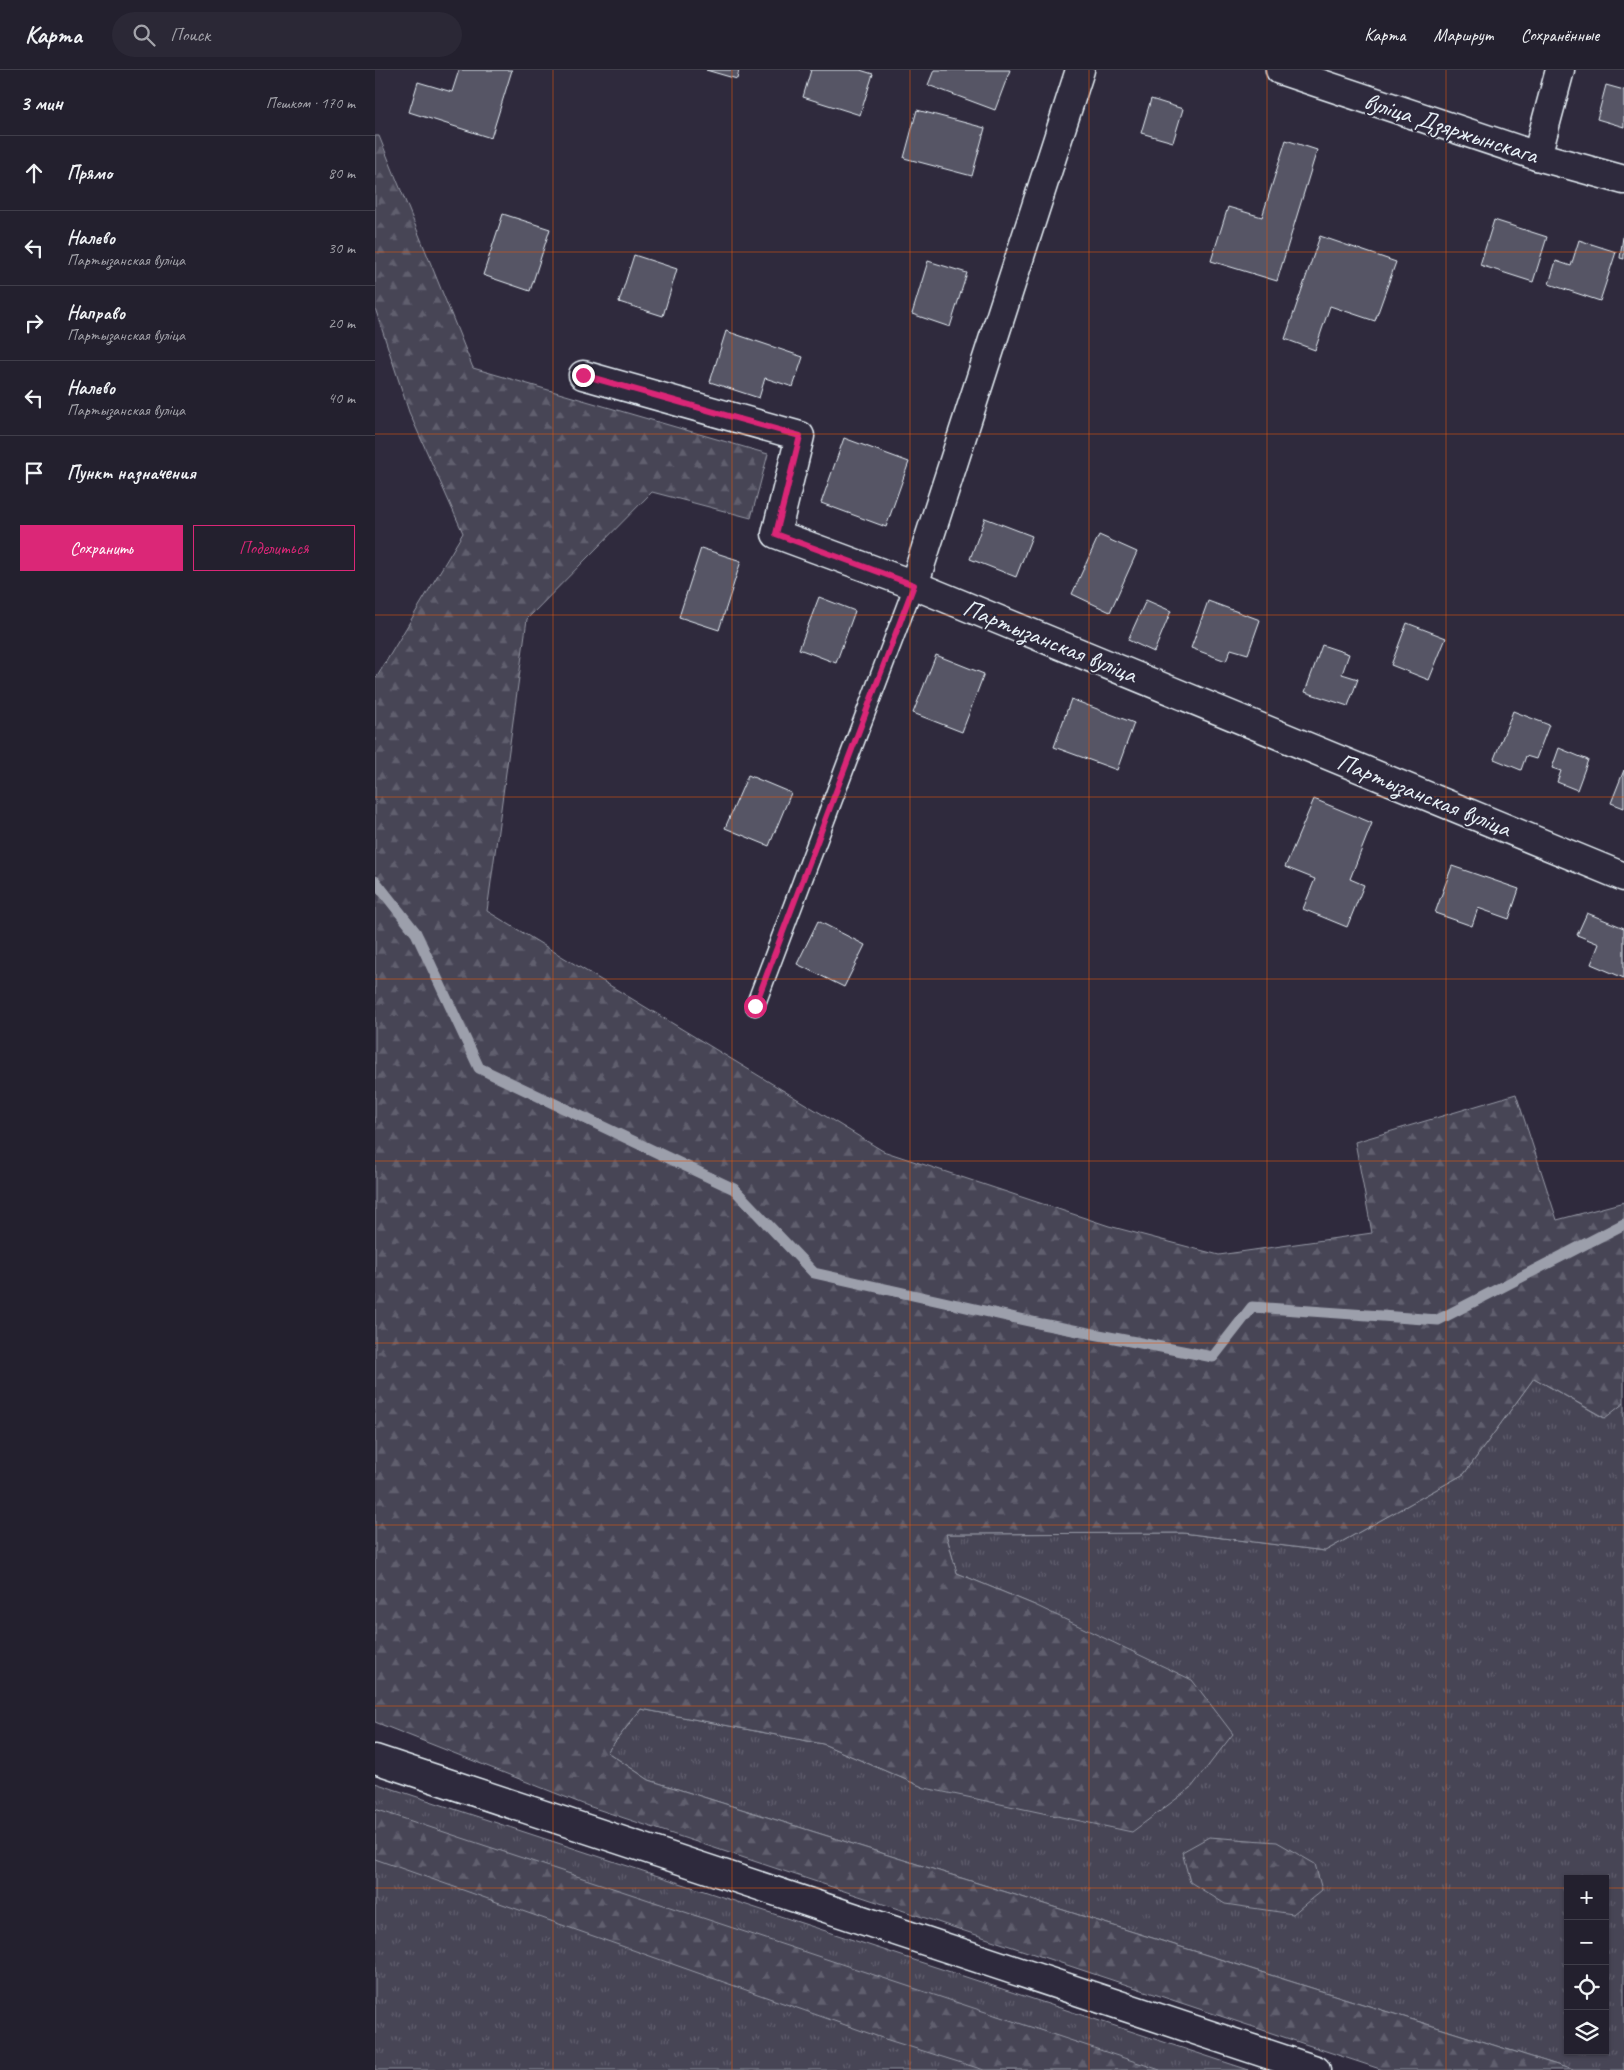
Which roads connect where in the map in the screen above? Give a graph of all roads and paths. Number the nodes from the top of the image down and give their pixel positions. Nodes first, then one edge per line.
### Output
1 (1080, 70) edge
2 (1280, 70) edge
3 (1560, 70) edge
4 (1537, 156) junction
5 (1624, 180) edge
6 (583, 375) dead end
7 (914, 585) junction
8 (1624, 877) edge
9 (755, 1006) dead end
10 (375, 1759) edge
11 (1316, 2070) edge

1 - 7 street
2 - 4 street, вуліца Дзяржынскага
3 - 4 street
4 - 5 street, вуліца Дзяржынскага
6 - 7 street, Партызанская вуліца
7 - 8 street, Партызанская вуліца
7 - 9 lane
10 - 11 street

